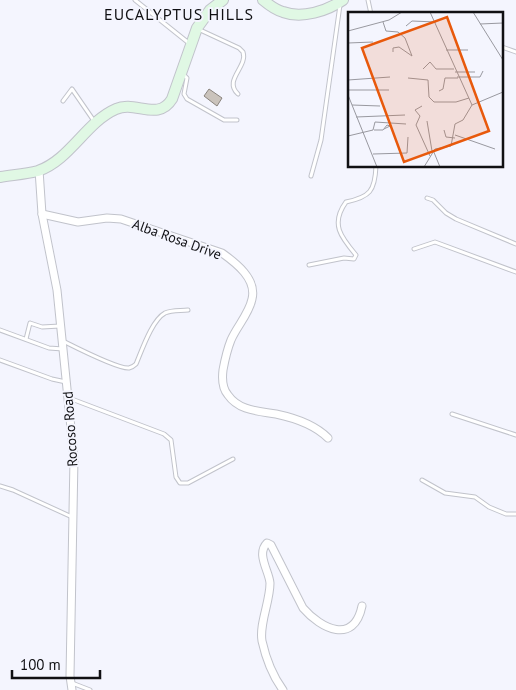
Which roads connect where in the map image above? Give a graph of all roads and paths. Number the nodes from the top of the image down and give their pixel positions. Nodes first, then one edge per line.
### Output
1 (135, 0) edge
2 (223, 0) edge
3 (263, 0) edge
4 (337, 2) edge
5 (197, 28) junction
6 (191, 44) junction
7 (504, 48) edge
8 (516, 52) edge
9 (182, 72) junction
10 (238, 94) dead end
11 (63, 101) dead end
12 (237, 120) dead end
13 (96, 124) junction
14 (376, 168) edge
15 (39, 170) junction
16 (311, 176) dead end
17 (0, 177) edge
18 (427, 198) dead end
19 (42, 214) junction
20 (516, 244) edge
21 (414, 249) dead end
22 (309, 265) dead end
23 (516, 272) edge
24 (188, 310) dead end
25 (60, 326) junction
26 (0, 330) edge
27 (26, 340) junction
28 (62, 341) junction
29 (64, 349) junction
30 (0, 360) edge
31 (67, 382) junction
32 (68, 398) junction
33 (452, 414) dead end
34 (516, 435) edge
35 (328, 438) dead end
36 (233, 459) dead end
37 (422, 480) dead end
38 (0, 486) edge
39 (516, 514) edge
40 (72, 518) junction
41 (362, 606) dead end
42 (72, 687) edge
43 (90, 690) edge
44 (283, 690) edge

1 - 6 lane
2 - 5 street
3 - 4 street
4 - 16 lane
5 - 6 street
5 - 10 lane
6 - 9 street
7 - 8 lane
9 - 12 lane
9 - 13 street
11 - 13 lane
13 - 15 street
14 - 22 lane
15 - 17 street
15 - 19 street, Rocoso Road
18 - 20 lane
19 - 25 street, Rocoso Road
19 - 35 street, Alba Rosa Drive
21 - 23 lane
24 - 28 lane
25 - 27 lane
25 - 28 street, Rocoso Road
26 - 27 lane
27 - 29 lane
28 - 29 street, Rocoso Road
29 - 31 street, Rocoso Road
30 - 31 lane
31 - 32 street, Rocoso Road
32 - 36 lane
32 - 40 street, Rocoso Road
33 - 34 lane
37 - 39 lane
38 - 40 lane
40 - 42 street, Rocoso Road
41 - 44 street
42 - 43 lane

